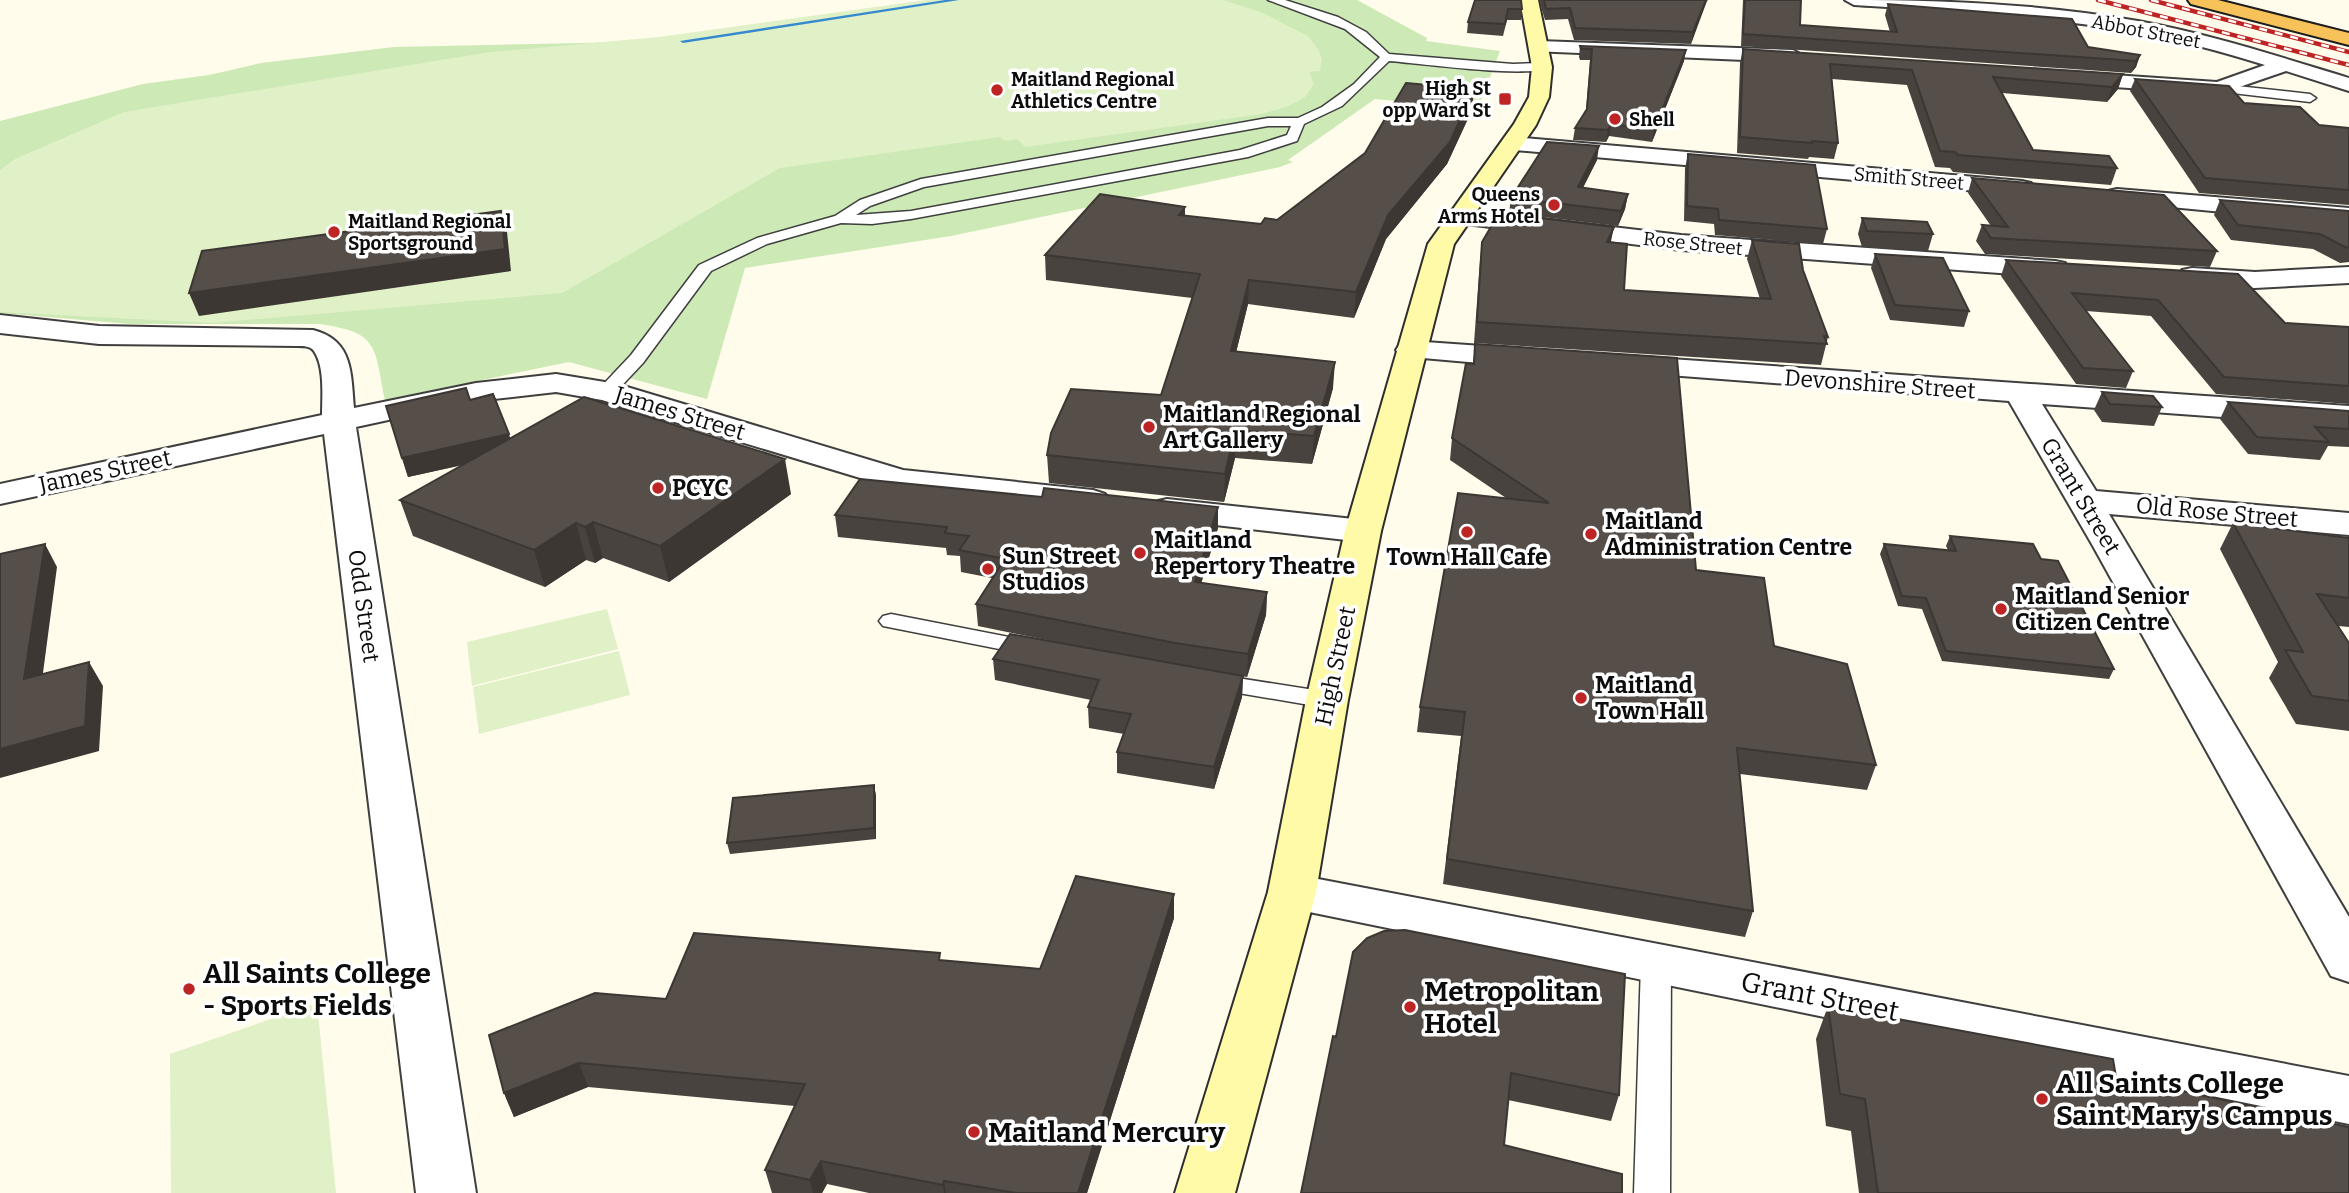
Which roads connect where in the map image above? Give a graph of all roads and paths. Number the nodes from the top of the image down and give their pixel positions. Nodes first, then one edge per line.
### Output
1 (1273, 0) edge
2 (1529, 0) edge
3 (1854, 0) edge
4 (2197, 0) edge
5 (2236, 0) edge
6 (2349, 28) edge
7 (2349, 39) edge
8 (1386, 57) junction
9 (1541, 57) junction
10 (1816, 58) edge
11 (2285, 65) junction
12 (2050, 76) edge
13 (2349, 85) edge
14 (2219, 88) junction
15 (2310, 98) dead end
16 (1299, 122) junction
17 (1511, 144) junction
18 (2044, 190) edge
19 (2099, 195) edge
20 (2349, 216) edge
21 (1458, 217) junction
22 (840, 219) junction
23 (2077, 270) edge
24 (2173, 275) edge
25 (2349, 275) edge
26 (0, 324) edge
27 (1412, 350) junction
28 (1554, 360) edge
29 (1595, 363) edge
30 (606, 391) junction
31 (2021, 394) junction
32 (2349, 416) edge
33 (339, 421) junction
34 (0, 494) edge
35 (2085, 501) junction
36 (2349, 524) edge
37 (1363, 531) junction
38 (891, 621) dead end
39 (1053, 653) edge
40 (1189, 678) edge
41 (1327, 700) junction
42 (1292, 892) junction
43 (2330, 904) edge
44 (2349, 962) edge
45 (1656, 963) junction
46 (2349, 1100) edge
47 (446, 1193) edge
48 (1205, 1193) edge
49 (1652, 1193) edge

1 - 8 lane
2 - 9 main road, High Street
3 - 11 street, Abbot Street
4 - 7 highway
5 - 6 highway
8 - 9 lane
8 - 16 lane
9 - 10 street
9 - 17 main road, High Street
11 - 13 street, Abbot Street
11 - 14 street
12 - 14 street
14 - 15 lane
16 - 22 lane
16 - 22 lane
17 - 18 street, Smith Street
17 - 21 main road, High Street
19 - 20 street
21 - 23 street, Rose Street
21 - 27 main road, High Street
22 - 30 lane
24 - 25 street
26 - 33 street, Odd Street
27 - 28 street
27 - 37 main road, High Street
29 - 31 street, Devonshire Street
30 - 33 street, James Street
30 - 37 street, James Street
31 - 32 street, Devonshire Street
31 - 35 street, Grant Street
33 - 34 street, James Street
33 - 47 street, Odd Street
35 - 36 street, Old Rose Street
35 - 43 street, Grant Street
37 - 41 main road, High Street
38 - 39 lane
40 - 41 lane
41 - 42 main road, High Street
42 - 45 street, Grant Street
42 - 48 main road, High Street
43 - 44 street, Grant Street
45 - 46 street, Grant Street
45 - 49 lane

